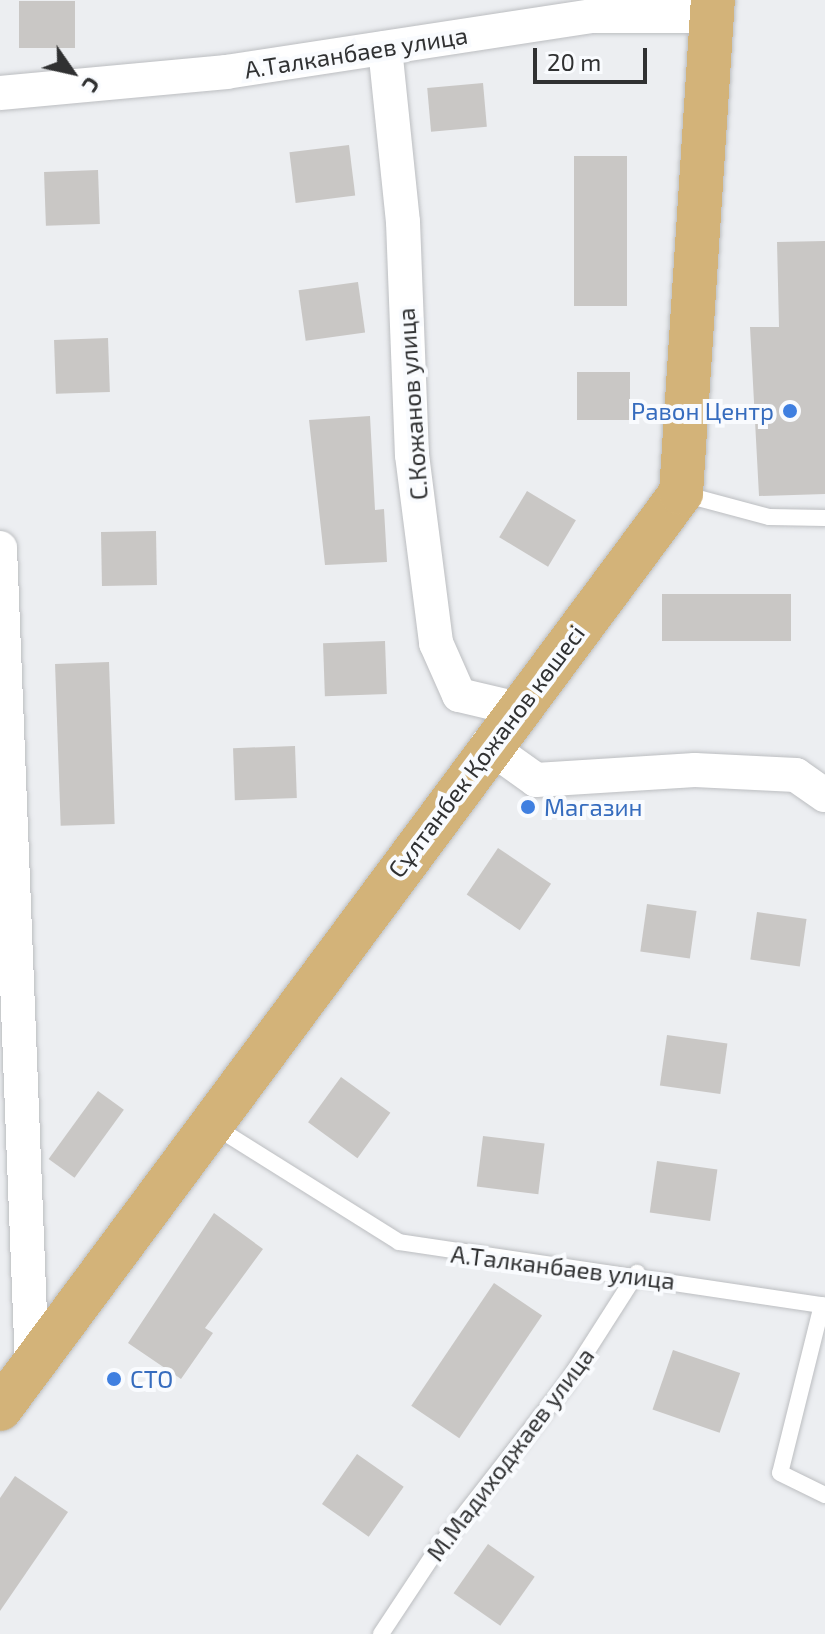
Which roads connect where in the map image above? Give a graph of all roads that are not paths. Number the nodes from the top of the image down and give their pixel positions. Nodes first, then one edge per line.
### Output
1 (712, 8) edge
2 (385, 48) junction
3 (0, 93) edge
4 (681, 493) junction
5 (825, 518) edge
6 (0, 548) edge
7 (1, 608) edge
8 (518, 709) junction
9 (487, 745) junction
10 (825, 795) edge
11 (210, 1123) junction
12 (637, 1273) junction
13 (32, 1366) junction
14 (0, 1409) edge
15 (825, 1495) edge
16 (381, 1634) edge

1 - 2 street, А.Талканбаев улица
1 - 4 main road
2 - 3 street, А.Талканбаев улица
2 - 8 street, С.Кожанов улица
4 - 5 lane
4 - 8 main road, Сұлтанбек Қожанов көшесі
6 - 7 street
7 - 13 street
8 - 9 main road, Сұлтанбек Қожанов көшесі
9 - 10 street
9 - 11 main road, Сұлтанбек Қожанов көшесі
11 - 12 lane, А.Талканбаев улица
11 - 13 main road, Сұлтанбек Қожанов көшесі
12 - 15 lane, А.Талканбаев улица
12 - 16 lane, М.Мадиходжаев улица
13 - 14 main road, Сұлтанбек Қожанов көшесі

